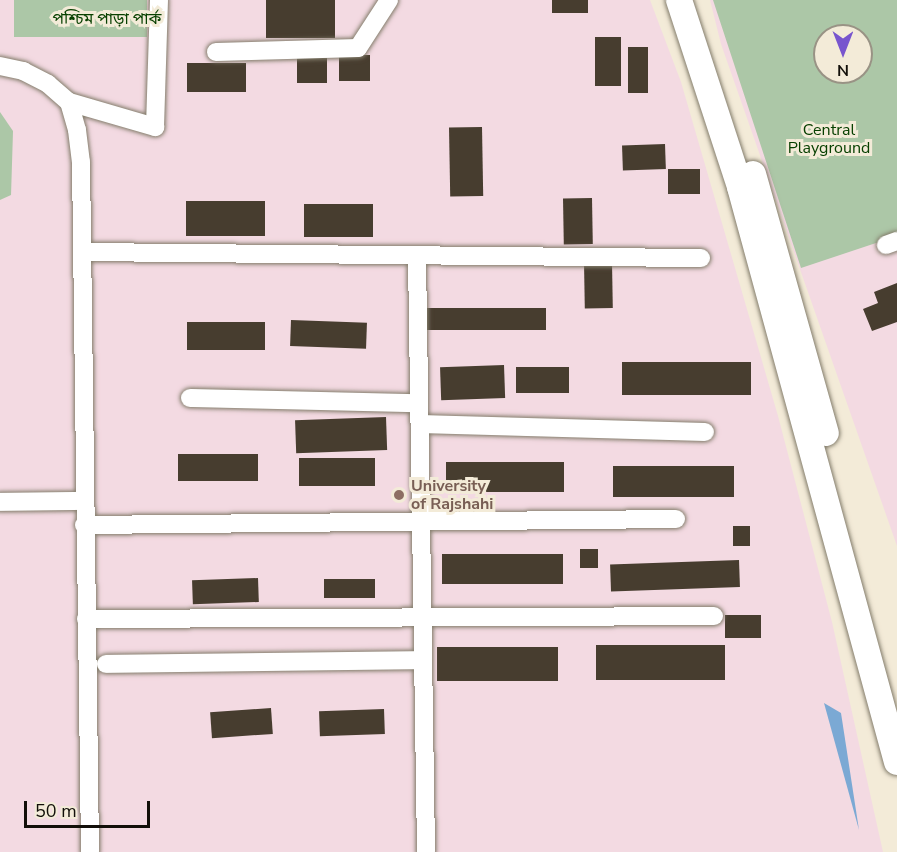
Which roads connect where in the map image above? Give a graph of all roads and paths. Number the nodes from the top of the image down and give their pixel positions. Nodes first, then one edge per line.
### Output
1 (159, 0) edge
2 (389, 0) edge
3 (679, 0) edge
4 (696, 0) edge
5 (216, 52) dead end
6 (0, 66) edge
7 (69, 102) junction
8 (82, 252) junction
9 (417, 257) junction
10 (701, 258) dead end
11 (189, 398) dead end
12 (419, 403) junction
13 (420, 424) junction
14 (705, 432) dead end
15 (84, 501) junction
16 (0, 502) edge
17 (676, 519) dead end
18 (421, 522) junction
19 (84, 525) junction
20 (714, 616) dead end
21 (422, 617) junction
22 (86, 619) junction
23 (423, 660) junction
24 (106, 664) dead end
25 (897, 698) edge
26 (897, 762) edge
27 (90, 852) edge
28 (426, 852) edge

1 - 7 street
2 - 5 street
3 - 26 main road
4 - 25 main road
6 - 7 street
7 - 8 street
8 - 9 street
8 - 15 street
9 - 10 street
9 - 12 street
11 - 12 street
12 - 13 street
13 - 14 street
13 - 18 street
15 - 16 street
15 - 19 street
17 - 18 street
18 - 19 street
18 - 21 street
19 - 22 street
20 - 21 street
21 - 22 street
21 - 23 street
22 - 27 street
23 - 24 street
23 - 28 street

